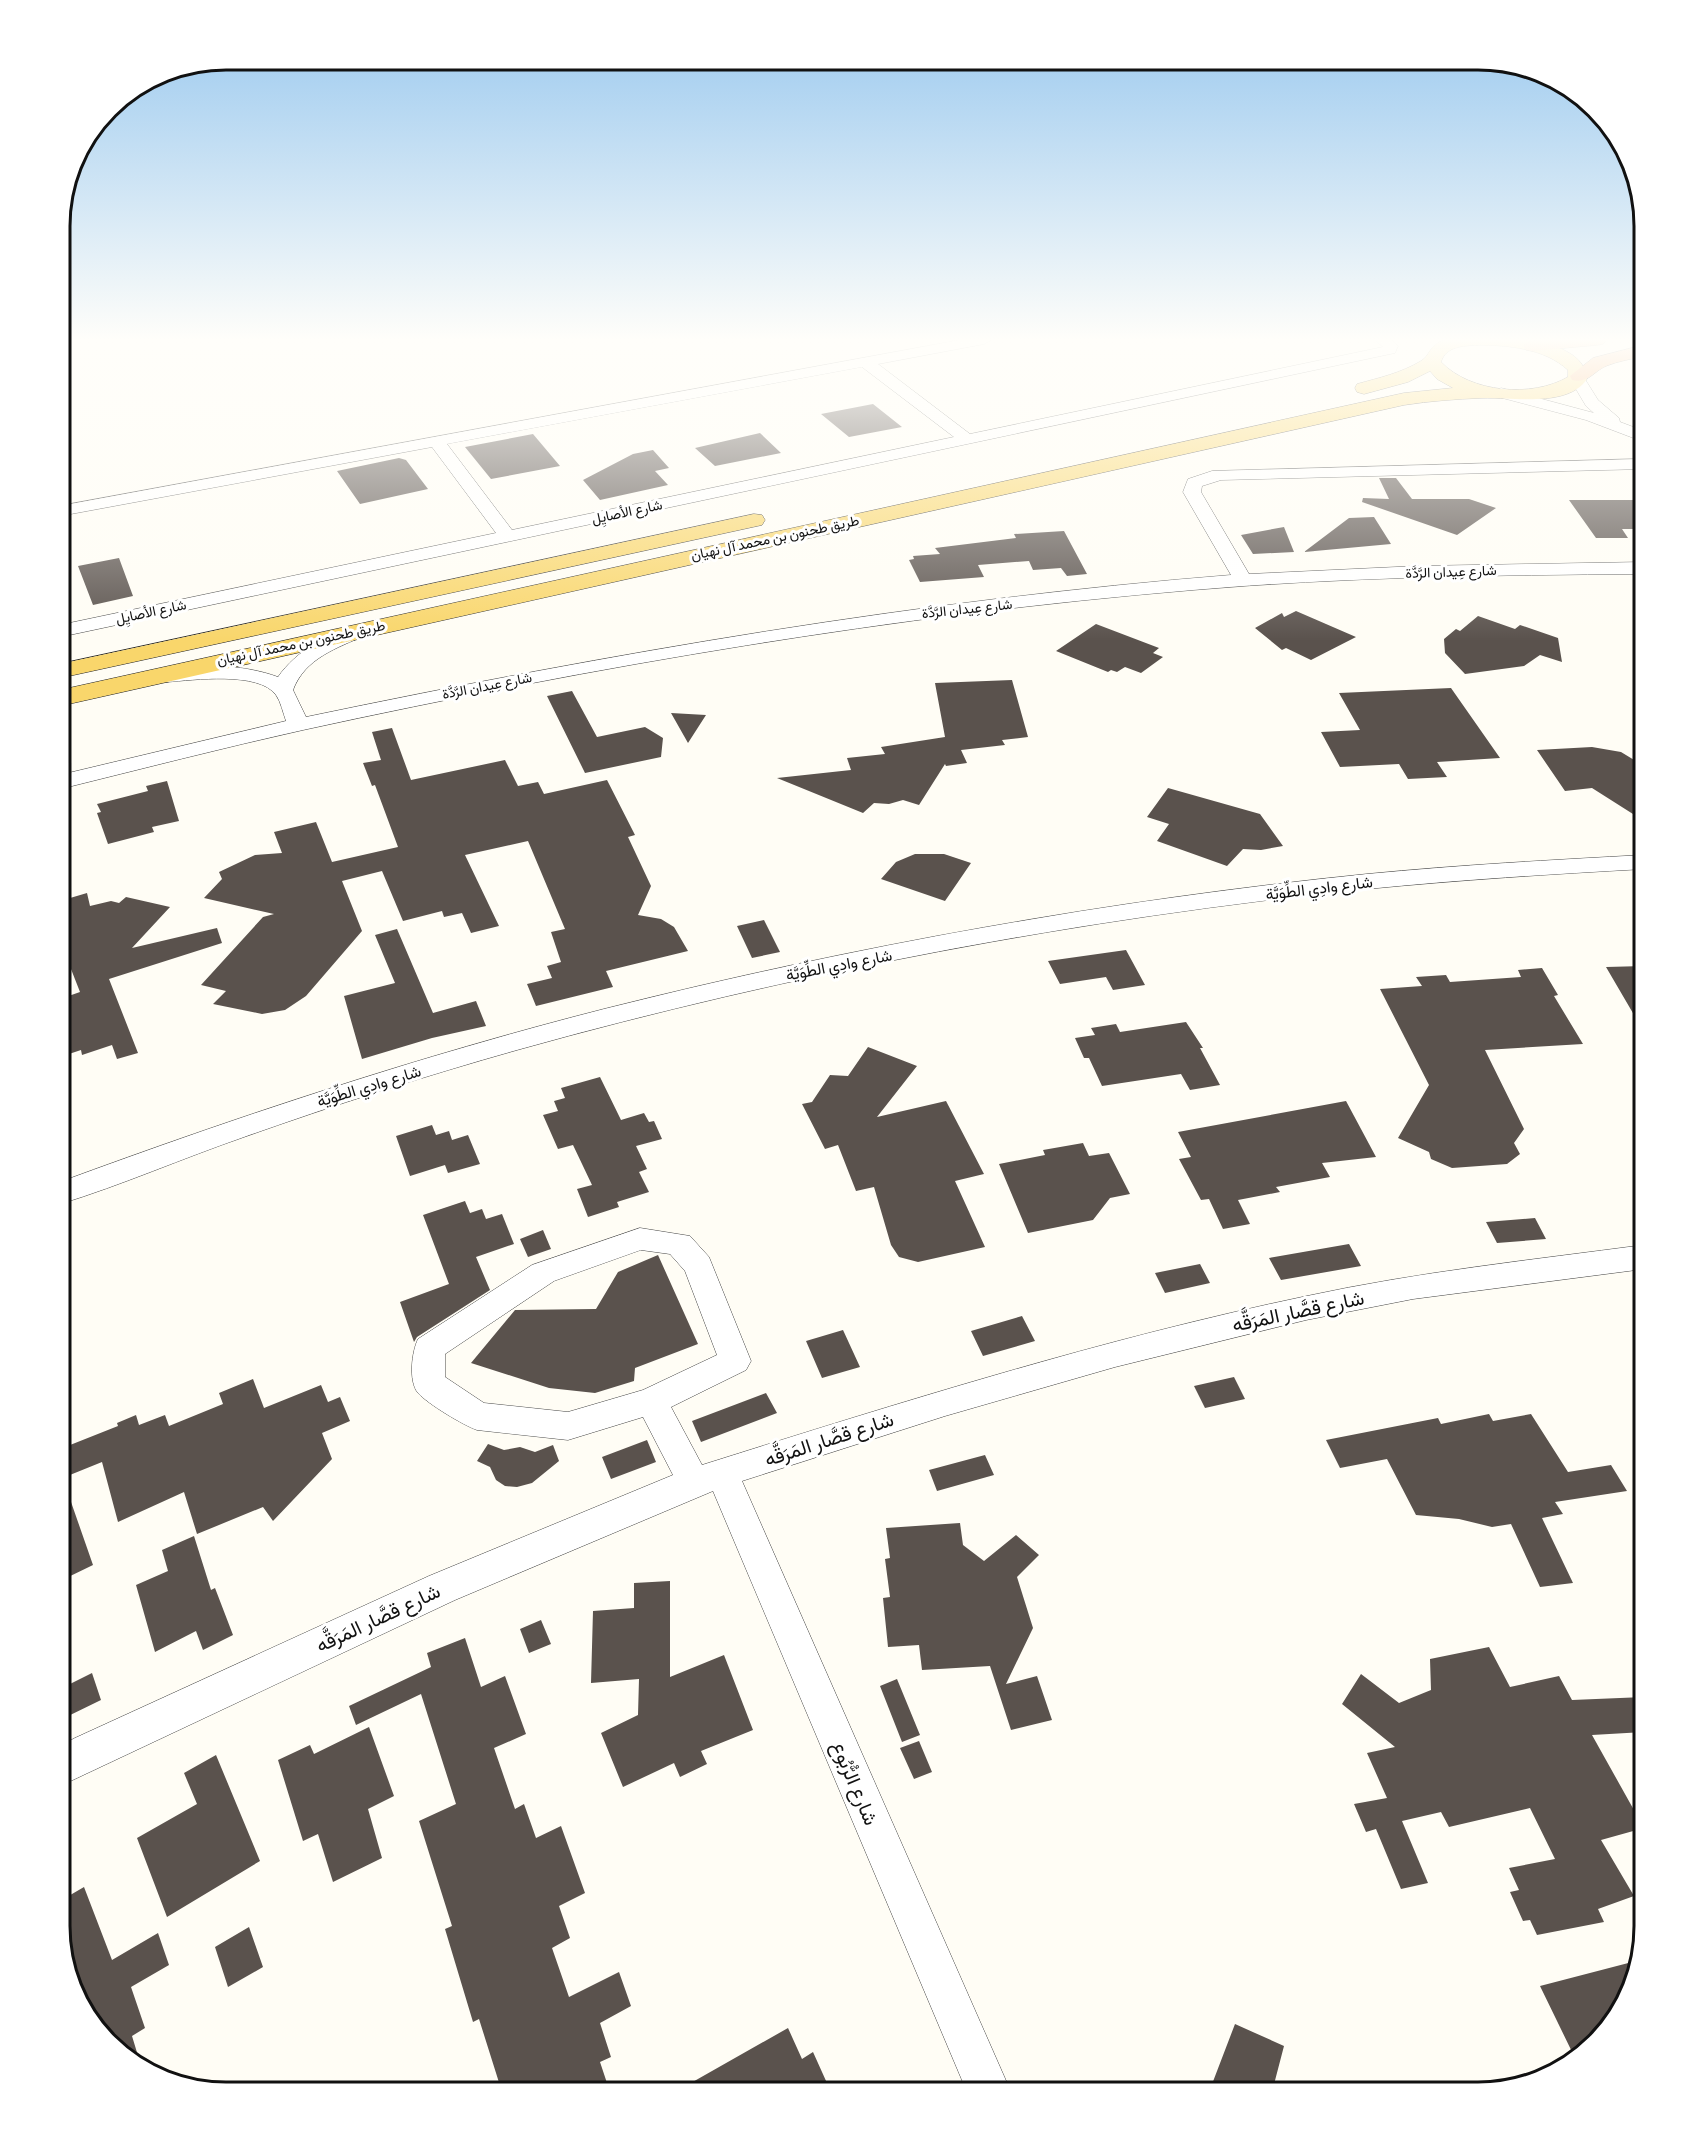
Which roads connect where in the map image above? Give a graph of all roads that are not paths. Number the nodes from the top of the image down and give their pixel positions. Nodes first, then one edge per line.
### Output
1 (439, 440) edge
2 (966, 440) edge
3 (1217, 440) edge
4 (436, 441) junction
5 (1634, 464) edge
6 (71, 509) edge
7 (780, 514) dead end
8 (508, 537) junction
9 (1634, 568) edge
10 (1243, 580) junction
11 (71, 629) edge
12 (360, 630) junction
13 (71, 669) edge
14 (148, 677) junction
15 (283, 690) junction
16 (71, 695) edge
17 (298, 725) junction
18 (71, 779) edge
19 (1634, 863) edge
20 (70, 1189) edge
21 (1634, 1258) edge
22 (651, 1401) junction
23 (708, 1477) junction
24 (70, 1761) edge
25 (984, 2082) edge

1 - 4 street
2 - 8 street, شارع الأصايِل
3 - 12 main road, طريق طحنون بن محمد آل نهيان
4 - 6 street
4 - 8 street
5 - 10 street
7 - 13 main road
8 - 11 street, شارع الأصايِل
9 - 10 street, شارع عِيدان الرَّدَّة
10 - 17 street, شارع عِيدان الرَّدَّة
12 - 14 main road, طريق طحنون بن محمد آل نهيان
12 - 15 street
14 - 15 street
14 - 16 main road, طريق طحنون بن محمد آل نهيان
15 - 17 street
17 - 18 street, شارع عِيدان الرَّدَّة
19 - 20 street, شارع وادِي الطِّوَيَّة
21 - 23 street, شارع قصَّار المَرَقَّه
22 - 22 street
22 - 23 street, شارع الرُّبُوع
23 - 24 street, شارع قصَّار المَرَقَّه
23 - 25 street, شارع الرُّبُوع

